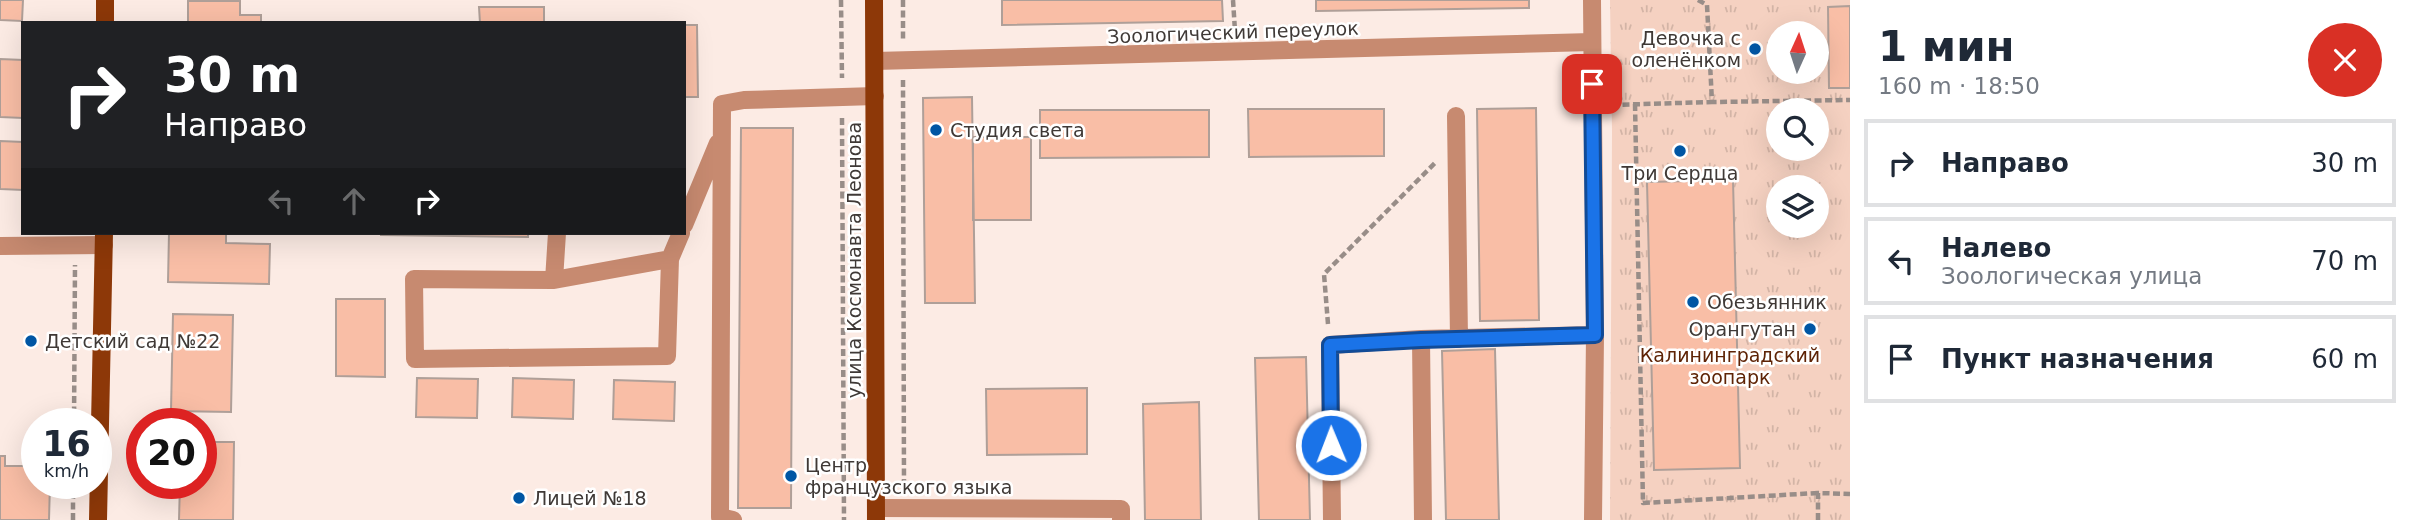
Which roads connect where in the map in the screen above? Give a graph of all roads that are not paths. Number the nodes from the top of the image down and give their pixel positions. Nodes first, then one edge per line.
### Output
1 (105, 0) edge
2 (874, 0) edge
3 (1592, 0) edge
4 (105, 21) edge
5 (1592, 43) junction
6 (875, 61) junction
7 (875, 96) junction
8 (1456, 116) dead end
9 (722, 133) junction
10 (686, 220) edge
11 (557, 235) edge
12 (680, 235) edge
13 (104, 239) edge
14 (0, 246) edge
15 (670, 259) junction
16 (554, 280) junction
17 (1595, 335) junction
18 (1459, 339) junction
19 (1421, 340) junction
20 (876, 514) edge
21 (98, 520) edge
22 (733, 520) edge
23 (1121, 520) edge
24 (1332, 520) edge
25 (1423, 520) edge
26 (1593, 520) edge

1 - 4 main road
2 - 6 main road, улица Космонавта Леонова
3 - 5 street
5 - 6 street, Зоологический переулок
5 - 17 street
6 - 7 main road, улица Космонавта Леонова
7 - 9 street
7 - 20 main road, улица Космонавта Леонова
8 - 18 street
9 - 10 street
9 - 22 street
11 - 16 street
12 - 15 street
13 - 14 street
13 - 21 main road
15 - 16 street
15 - 16 street
17 - 18 street
17 - 26 street
18 - 19 street
19 - 24 street
19 - 25 street
20 - 23 street

